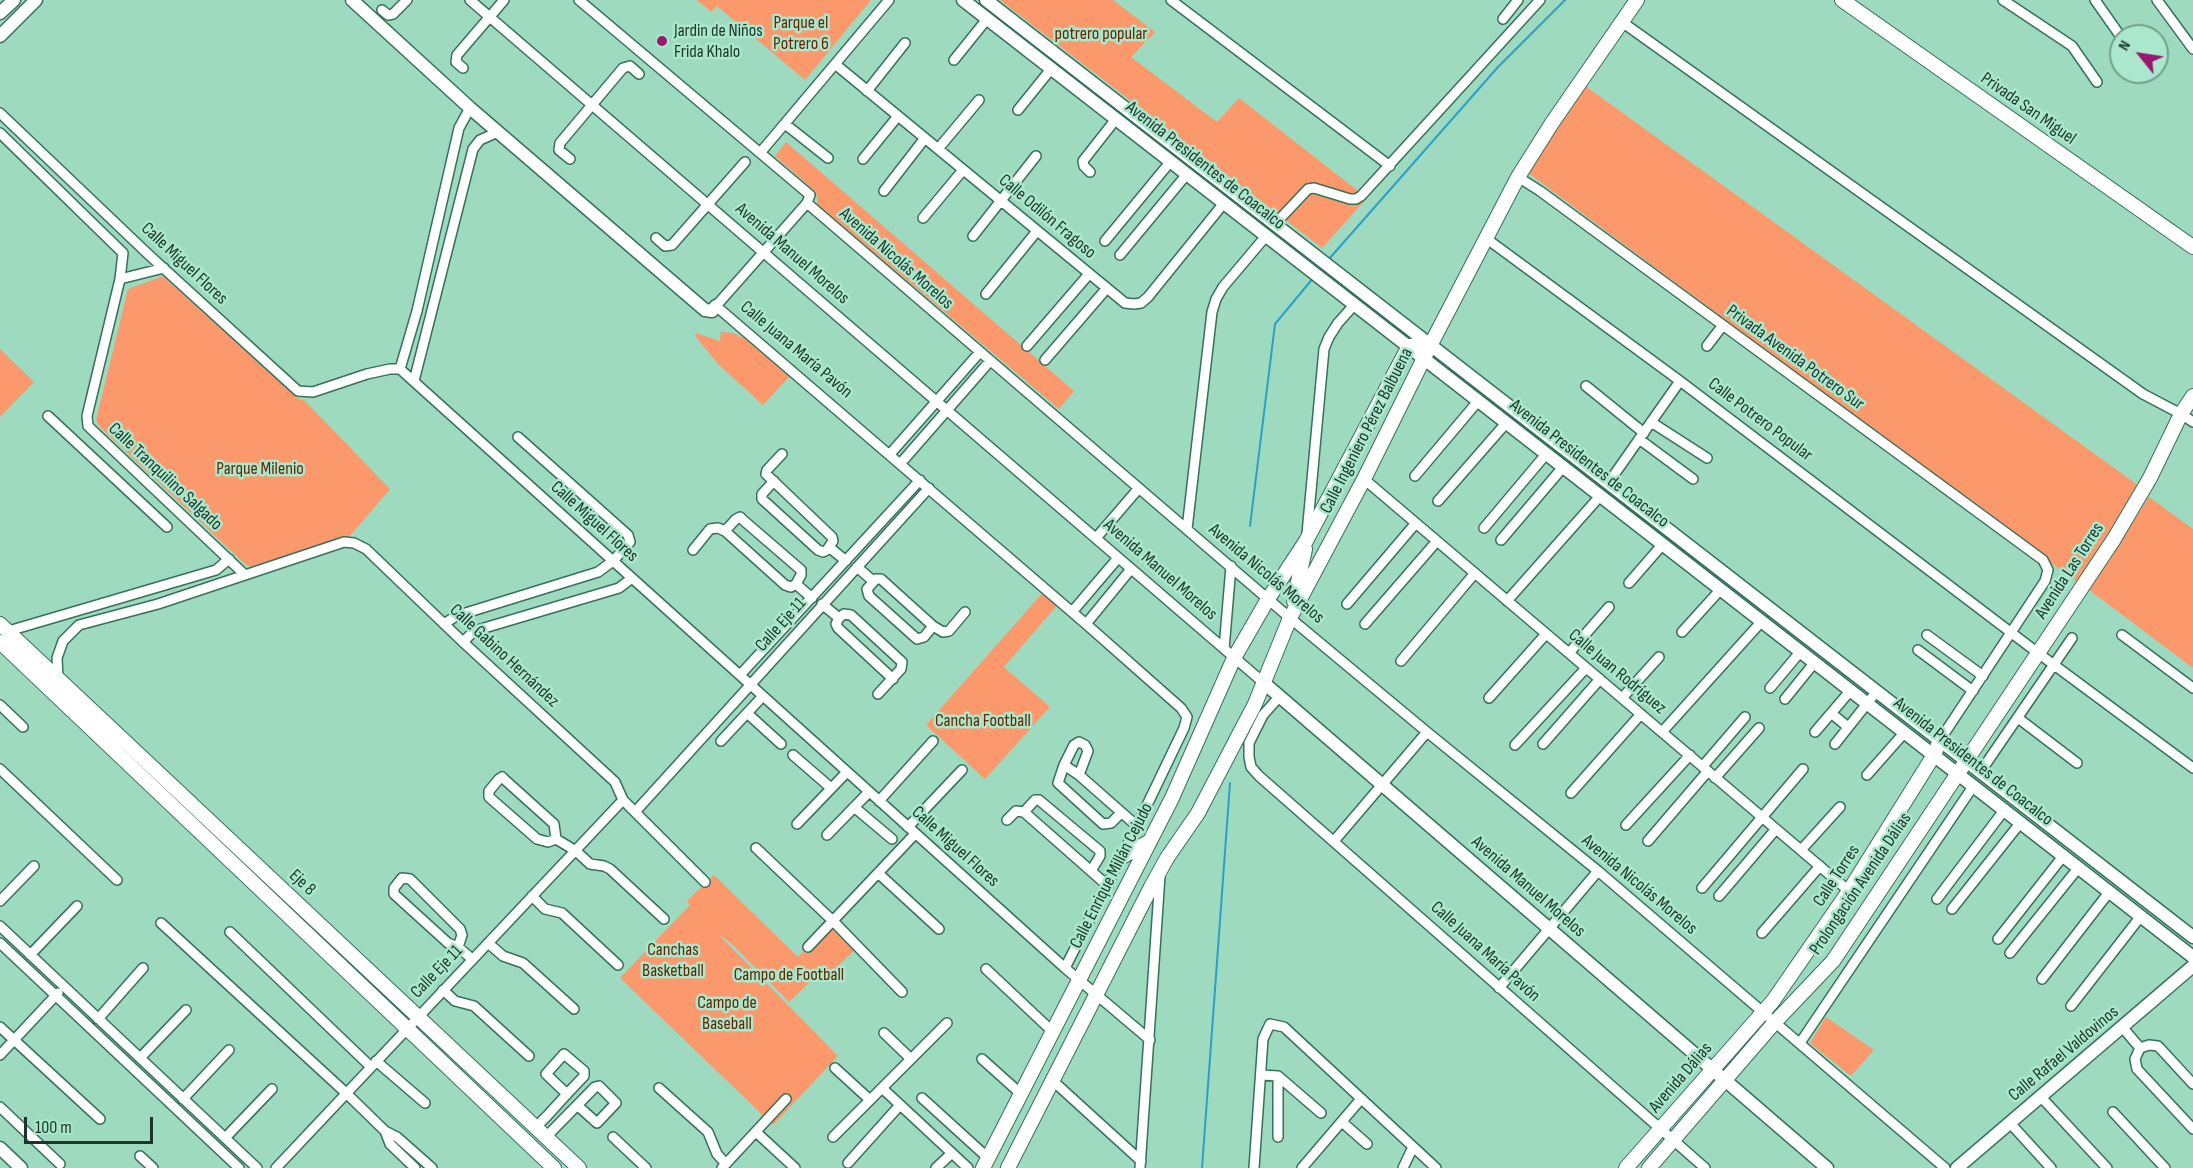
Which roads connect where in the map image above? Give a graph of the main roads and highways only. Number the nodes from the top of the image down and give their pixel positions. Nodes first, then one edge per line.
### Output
1 (1637, 0) edge
2 (1842, 0) edge
3 (2193, 247) edge
4 (1431, 344) junction
5 (2193, 396) edge
6 (1306, 541) junction
7 (1268, 598) joint
8 (1290, 618) junction
9 (2, 633) edge
10 (54, 683) junction
11 (1940, 740) road end
12 (1967, 760) joint
13 (1150, 841) junction
14 (1122, 857) road end
15 (1816, 978) junction
16 (1773, 1001) junction
17 (1763, 1012) joint
18 (1775, 1022) joint
19 (985, 1163) edge
20 (554, 1168) edge
21 (579, 1168) edge
22 (1008, 1168) edge
23 (1626, 1168) edge
24 (1649, 1168) edge

1 - 4 main road
2 - 3 main road, Privada San Miguel
4 - 6 main road, Calle Ingeniero Pérez Balbuena
4 - 8 main road, Calle Ingeniero Pérez Balbuena
5 - 12 main road, Avenida Las Torres
6 - 7 main road, Calle Ingeniero Pérez Balbuena
6 - 8 main road
7 - 13 main road, Calle Enrique Millán Cejudo
8 - 22 main road
9 - 10 main road, Eje 8
10 - 20 main road, Eje 8
10 - 21 main road, Eje 8
11 - 16 main road, Calle Torres
12 - 15 main road, Prolongación Avenida Dálias
13 - 14 main road
13 - 19 main road, Calle Enrique Millán Cejudo
15 - 16 main road
15 - 18 main road, Prolongación Avenida Dálias
16 - 17 main road, Calle Torres
17 - 23 main road, Avenida Dálias
18 - 24 main road, Avenida Dálias

